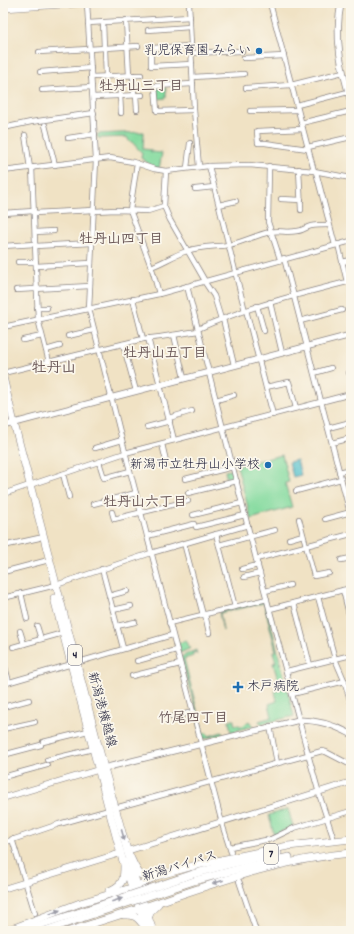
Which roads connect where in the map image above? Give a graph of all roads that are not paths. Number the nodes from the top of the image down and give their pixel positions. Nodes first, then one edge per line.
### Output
1 (78, 3) edge
2 (87, 3) edge
3 (189, 3) edge
4 (270, 3) edge
5 (341, 3) edge
6 (3, 8) edge
7 (190, 17) junction
8 (126, 20) junction
9 (103, 22) junction
10 (88, 23) junction
11 (190, 27) junction
12 (148, 30) dead end
13 (128, 46) junction
14 (138, 46) dead end
15 (191, 46) junction
16 (104, 48) junction
17 (90, 49) junction
18 (242, 50) dead end
19 (39, 52) dead end
20 (192, 52) junction
21 (284, 56) junction
22 (244, 58) dead end
23 (192, 64) junction
24 (91, 68) junction
25 (40, 72) dead end
26 (343, 72) junction
27 (141, 74) dead end
28 (244, 74) dead end
29 (131, 75) junction
30 (119, 76) junction
31 (106, 77) junction
32 (193, 77) junction
33 (91, 78) junction
34 (193, 84) junction
35 (349, 84) edge
36 (291, 85) junction
37 (92, 87) junction
38 (246, 88) dead end
39 (42, 90) dead end
40 (348, 92) junction
41 (135, 95) junction
42 (142, 95) dead end
43 (121, 96) junction
44 (93, 97) junction
45 (351, 102) edge
46 (297, 108) junction
47 (137, 110) dead end
48 (194, 110) junction
49 (250, 111) dead end
50 (351, 111) edge
51 (94, 113) junction
52 (121, 113) dead end
53 (45, 125) dead end
54 (302, 126) junction
55 (3, 128) edge
56 (95, 134) junction
57 (25, 136) dead end
58 (351, 136) edge
59 (68, 138) dead end
60 (190, 143) dead end
61 (308, 148) junction
62 (96, 160) junction
63 (137, 163) junction
64 (54, 165) junction
65 (209, 166) junction
66 (269, 166) junction
67 (31, 167) junction
68 (199, 167) junction
69 (188, 168) junction
70 (299, 169) junction
71 (3, 171) edge
72 (166, 171) junction
73 (315, 172) junction
74 (351, 178) edge
75 (214, 187) junction
76 (195, 190) dead end
77 (281, 199) dead end
78 (301, 200) junction
79 (236, 201) dead end
80 (219, 205) junction
81 (164, 206) junction
82 (94, 210) junction
83 (130, 210) junction
84 (301, 210) dead end
85 (34, 212) junction
86 (3, 213) edge
87 (329, 225) junction
88 (54, 231) dead end
89 (35, 232) junction
90 (271, 232) junction
91 (351, 241) edge
92 (92, 244) junction
93 (336, 244) junction
94 (35, 245) junction
95 (229, 245) junction
96 (3, 246) edge
97 (188, 250) junction
98 (282, 259) junction
99 (351, 260) edge
100 (18, 262) dead end
101 (342, 262) junction
102 (91, 263) junction
103 (36, 264) junction
104 (151, 267) junction
105 (236, 272) junction
106 (205, 281) junction
107 (349, 281) edge
108 (90, 286) junction
109 (187, 286) junction
110 (37, 289) junction
111 (16, 290) dead end
112 (160, 294) junction
113 (294, 295) junction
114 (133, 299) junction
115 (270, 302) junction
116 (257, 306) junction
117 (37, 308) junction
118 (47, 308) dead end
119 (89, 308) junction
120 (246, 310) junction
121 (342, 310) dead end
122 (38, 319) junction
123 (222, 319) junction
124 (300, 321) junction
125 (3, 326) edge
126 (94, 330) junction
127 (198, 330) junction
128 (264, 331) dead end
129 (351, 334) edge
130 (174, 335) junction
131 (42, 336) junction
132 (68, 336) dead end
133 (148, 338) junction
134 (143, 339) junction
135 (23, 340) dead end
136 (123, 344) junction
137 (60, 346) dead end
138 (307, 346) junction
139 (99, 349) junction
140 (46, 350) junction
141 (282, 353) junction
142 (258, 359) junction
143 (49, 362) junction
144 (234, 365) junction
145 (331, 368) dead end
146 (208, 372) junction
147 (3, 373) edge
148 (314, 373) junction
149 (3, 377) edge
150 (184, 378) junction
151 (160, 385) junction
152 (266, 387) junction
153 (136, 391) junction
154 (234, 394) dead end
155 (351, 394) edge
156 (111, 398) junction
157 (3, 400) edge
158 (216, 400) junction
159 (322, 402) junction
160 (296, 408) junction
161 (192, 411) dead end
162 (273, 415) junction
163 (169, 419) junction
164 (351, 422) edge
165 (9, 425) edge
166 (147, 427) dead end
167 (223, 428) junction
168 (328, 428) junction
169 (351, 438) edge
170 (122, 440) junction
171 (174, 440) junction
172 (332, 443) junction
173 (162, 444) junction
174 (95, 448) dead end
175 (125, 452) junction
176 (166, 461) dead end
177 (99, 462) junction
178 (233, 467) junction
179 (351, 469) edge
180 (130, 471) junction
181 (340, 472) junction
182 (63, 474) junction
183 (185, 479) dead end
184 (341, 479) junction
185 (237, 481) junction
186 (28, 486) junction
187 (296, 491) dead end
188 (136, 493) junction
189 (3, 494) edge
190 (188, 494) dead end
191 (69, 497) dead end
192 (188, 501) dead end
193 (242, 503) junction
194 (93, 504) dead end
195 (112, 512) dead end
196 (141, 513) junction
197 (351, 514) edge
198 (193, 515) dead end
199 (245, 515) junction
200 (299, 519) dead end
201 (325, 519) dead end
202 (248, 525) junction
203 (275, 530) dead end
204 (216, 534) junction
205 (351, 534) edge
206 (303, 535) junction
207 (147, 536) junction
208 (251, 536) junction
209 (39, 538) junction
210 (289, 539) dead end
211 (184, 543) junction
212 (219, 545) junction
213 (3, 546) edge
214 (306, 546) junction
215 (151, 553) junction
216 (351, 558) edge
217 (256, 559) junction
218 (341, 560) dead end
219 (45, 561) junction
220 (258, 565) junction
221 (102, 569) junction
222 (242, 569) dead end
223 (3, 572) edge
224 (260, 573) junction
225 (329, 573) dead end
226 (244, 577) dead end
227 (290, 585) dead end
228 (54, 586) junction
229 (351, 588) edge
230 (343, 590) junction
231 (127, 591) dead end
232 (265, 591) junction
233 (21, 594) junction
234 (109, 596) junction
235 (318, 597) junction
236 (3, 598) edge
237 (267, 599) junction
238 (294, 603) junction
239 (131, 606) dead end
240 (235, 607) junction
241 (270, 609) junction
242 (113, 610) junction
243 (204, 614) junction
244 (27, 619) dead end
245 (135, 622) dead end
246 (169, 622) junction
247 (351, 622) edge
248 (37, 626) dead end
249 (117, 626) junction
250 (20, 631) dead end
251 (63, 633) junction
252 (209, 633) dead end
253 (172, 635) junction
254 (41, 639) junction
255 (24, 644) junction
256 (13, 647) dead end
257 (123, 648) junction
258 (176, 650) junction
259 (351, 655) edge
260 (3, 659) edge
261 (335, 659) junction
262 (137, 661) dead end
263 (74, 663) junction
264 (180, 664) junction
265 (310, 665) junction
266 (287, 671) junction
267 (132, 676) dead end
268 (345, 681) junction
269 (8, 682) junction
270 (3, 684) edge
271 (292, 694) junction
272 (29, 700) dead end
273 (351, 703) edge
274 (3, 706) edge
275 (193, 712) junction
276 (172, 717) dead end
277 (299, 720) junction
278 (35, 722) dead end
279 (270, 726) junction
280 (3, 729) edge
281 (88, 731) junction
282 (351, 734) edge
283 (201, 744) junction
284 (93, 749) junction
285 (3, 754) edge
286 (308, 754) junction
287 (277, 763) junction
288 (351, 765) edge
289 (101, 769) junction
290 (3, 777) edge
291 (211, 781) junction
292 (351, 782) edge
293 (318, 792) junction
294 (3, 796) edge
295 (112, 809) junction
296 (351, 811) edge
297 (327, 818) junction
298 (222, 822) junction
299 (333, 837) dead end
300 (12, 839) junction
301 (351, 839) edge
302 (3, 843) edge
303 (351, 843) edge
304 (351, 849) edge
305 (124, 852) junction
306 (351, 853) edge
307 (124, 862) junction
308 (156, 876) junction
309 (194, 878) junction
310 (239, 881) dead end
311 (26, 883) junction
312 (135, 887) junction
313 (3, 890) edge
314 (176, 895) junction
315 (165, 900) junction
316 (80, 902) junction
317 (141, 904) junction
318 (35, 913) dead end
319 (81, 915) junction
320 (108, 918) junction
321 (148, 918) junction
322 (148, 930) edge
323 (6, 931) edge
324 (21, 931) edge
325 (44, 931) edge
326 (68, 931) edge
327 (256, 931) edge

1 - 6 main road
2 - 10 street
3 - 7 street
4 - 21 street
5 - 26 street
7 - 8 street
7 - 11 street
8 - 9 street
8 - 13 street
9 - 10 street
9 - 16 street
10 - 17 street
11 - 12 street
11 - 15 street
13 - 14 street
13 - 16 street
13 - 29 street
15 - 20 street
15 - 23 street
16 - 17 street
16 - 31 street
17 - 19 street
17 - 24 street
18 - 20 street
20 - 23 street
21 - 22 street
21 - 36 street
23 - 32 street
24 - 25 street
24 - 33 street
26 - 35 street
26 - 36 street
27 - 29 street
28 - 32 street
29 - 30 street
29 - 41 street
30 - 31 street
30 - 43 street
31 - 33 street
32 - 34 street
33 - 37 street
34 - 48 street
34 - 48 street
35 - 40 street
36 - 38 street
36 - 46 street
37 - 39 street
37 - 44 street
40 - 45 street
40 - 46 street
41 - 42 street
41 - 43 street
41 - 47 street
43 - 44 street
43 - 52 street
44 - 51 street
46 - 49 street
46 - 54 street
48 - 68 street
50 - 54 street
51 - 55 street
51 - 56 street
53 - 64 street
54 - 61 street
54 - 61 street
56 - 59 street
56 - 62 street
57 - 67 street
58 - 61 street
60 - 69 street
61 - 73 street
62 - 63 street
62 - 64 street
62 - 82 street
63 - 72 street
63 - 83 street
64 - 67 street
65 - 66 street
65 - 68 street
65 - 75 street
66 - 70 street
66 - 90 street
67 - 71 street
67 - 85 street
68 - 69 street
69 - 72 street
70 - 73 street
70 - 78 street
72 - 81 street
73 - 74 street
73 - 87 street
75 - 76 street
75 - 80 street
77 - 78 street
78 - 84 street
79 - 80 street
80 - 95 street
81 - 83 street
81 - 97 street
82 - 83 street
82 - 85 street
82 - 92 street
83 - 104 street
85 - 86 street
85 - 89 street
87 - 90 street
87 - 93 street
88 - 89 street
89 - 94 street
90 - 95 street
90 - 98 street
91 - 93 street
92 - 94 street
92 - 102 street
93 - 98 street
93 - 101 street
94 - 96 street
94 - 103 street
95 - 97 street
95 - 105 street
97 - 104 street
97 - 106 street
98 - 105 street
98 - 113 street
99 - 101 street
100 - 103 street
101 - 107 street
102 - 103 street
102 - 108 street
103 - 110 street
104 - 112 street
105 - 106 street
105 - 120 street
106 - 109 street
106 - 123 street
107 - 113 street
108 - 110 street
108 - 119 street
109 - 112 street
109 - 127 street
110 - 111 street
110 - 117 street
112 - 114 street
113 - 115 street
113 - 124 street
114 - 119 street
114 - 134 street
115 - 116 street
115 - 141 street
116 - 120 street
116 - 128 street
117 - 118 street
117 - 122 street
119 - 122 street
119 - 126 street
120 - 123 street
120 - 142 street
121 - 124 street
122 - 125 street
122 - 131 street
123 - 127 street
123 - 144 street
124 - 138 street
126 - 132 street
126 - 139 street
127 - 130 street
127 - 146 street
129 - 138 street
130 - 133 street
130 - 150 street
131 - 135 street
131 - 140 street
133 - 134 street
133 - 151 street
134 - 136 street
136 - 139 street
136 - 153 street
137 - 140 street
138 - 141 street
138 - 148 street
139 - 143 street
139 - 156 street
140 - 143 street
141 - 142 street
142 - 144 street
142 - 152 street
143 - 147 street
144 - 146 street
145 - 148 street
146 - 150 street
146 - 158 street
148 - 159 street
149 - 165 main road, 新潟港横越線 / 4
150 - 151 street
151 - 153 street
151 - 163 street
152 - 160 street
152 - 162 street
153 - 156 street
154 - 158 street
155 - 159 street
156 - 165 street
156 - 170 street
157 - 165 main road, 新潟港横越線 / 4
158 - 167 street
159 - 160 street
159 - 168 street
160 - 162 street
161 - 163 street
162 - 167 street
163 - 166 street
163 - 171 street
164 - 168 street
165 - 186 main road, 新潟港横越線 / 4
167 - 171 street
167 - 178 street
168 - 172 street
169 - 172 street
170 - 174 street
170 - 175 street
171 - 173 street
172 - 181 street
173 - 175 street
173 - 176 street
175 - 177 street
175 - 180 street
177 - 180 street
177 - 182 street
178 - 183 street
178 - 185 street
179 - 181 street
180 - 188 street
181 - 184 street
182 - 186 street
182 - 191 street
184 - 187 street
184 - 197 street
185 - 190 street
185 - 193 street
186 - 189 street
186 - 209 main road, 新潟港横越線 / 4
186 - 228 main road, 新潟港横越線 / 4
188 - 194 street
188 - 196 street
192 - 196 street
193 - 198 street
193 - 199 street
195 - 196 street
196 - 207 street
197 - 201 street
199 - 202 street
199 - 207 street
200 - 206 street
202 - 204 street
202 - 208 street
203 - 208 street
204 - 211 street
204 - 212 street
205 - 214 street
206 - 210 street
206 - 214 street
207 - 215 street
208 - 212 street
208 - 217 street
209 - 213 street
209 - 219 main road, 新潟港横越線 / 4
211 - 215 street
211 - 243 street
212 - 240 street
214 - 217 street
214 - 225 street
215 - 221 street
215 - 246 street
216 - 218 street
217 - 220 street
219 - 223 street
219 - 228 main road, 新潟港横越線 / 4
220 - 222 street
220 - 224 street
221 - 228 street
221 - 234 street
224 - 226 street
224 - 232 street
227 - 232 street
228 - 233 street
228 - 251 main road, 新潟港横越線 / 4
228 - 263 main road, 新潟港横越線 / 4
229 - 230 street
230 - 235 street
230 - 247 street
231 - 234 street
232 - 237 street
233 - 236 street
233 - 244 street
234 - 242 street
235 - 238 street
235 - 261 street
237 - 240 street
237 - 241 street
238 - 241 street
238 - 265 street
239 - 242 street
240 - 243 street
241 - 266 street
242 - 249 street
243 - 246 street
243 - 252 street
245 - 249 street
246 - 253 street
248 - 254 street
249 - 257 street
250 - 255 street
251 - 254 street
251 - 263 main road, 新潟港横越線 / 4
253 - 257 street
253 - 258 street
254 - 255 street
255 - 256 street
257 - 263 street
258 - 262 street
258 - 264 street
259 - 261 street
260 - 269 street
261 - 265 street
261 - 268 street
263 - 269 street
263 - 281 main road, 新潟港横越線 / 4
263 - 289 main road, 新潟港横越線 / 4
264 - 267 street
264 - 275 street
265 - 266 street
266 - 271 street
268 - 271 street
268 - 273 street
269 - 270 street
271 - 277 street
272 - 274 street
275 - 276 street
275 - 283 street
277 - 279 street
277 - 282 street
277 - 286 street
278 - 280 street
279 - 283 street
279 - 287 street
281 - 284 main road, 新潟港横越線 / 4
281 - 285 street
283 - 289 street
283 - 291 street
284 - 289 main road, 新潟港横越線 / 4
284 - 290 street
286 - 287 street
286 - 288 street
286 - 293 street
287 - 291 street
289 - 294 street
289 - 295 main road, 新潟港横越線 / 4
291 - 295 street
291 - 298 street
292 - 293 street
293 - 297 street
293 - 298 street
295 - 300 street
295 - 305 main road, 新潟港横越線 / 4
296 - 297 street
297 - 298 street
297 - 299 street
298 - 305 street
300 - 302 street
300 - 311 street
301 - 308 main road
303 - 309 main road, 新潟バイパス / 7
304 - 309 main road, 新潟バイパス / 7
305 - 307 main road, 新潟港横越線 / 4
305 - 308 main road
305 - 311 street
305 - 312 main road, 新潟港横越線 / 4
306 -> 314 main road
307 - 312 main road, 新潟港横越線 / 4
307 - 316 main road
308 - 312 main road
309 - 319 main road, 新潟バイパス / 7, bridge
310 - 327 street
311 - 313 street
311 - 318 street
312 - 316 main road
312 - 317 main road, 新潟港横越線 / 4
314 - 315 main road
314 - 317 main road
315 - 317 main road
315 - 321 main road
323 -> 316 main road
317 - 320 main road
317 - 321 main road, 新潟港横越線 / 4
317 - 322 main road, 新潟港横越線 / 4
319 - 324 main road, 新潟バイパス / 7
319 - 325 main road, 新潟バイパス / 7
320 - 322 main road
320 - 326 main road
321 - 322 main road, 新潟港横越線 / 4

